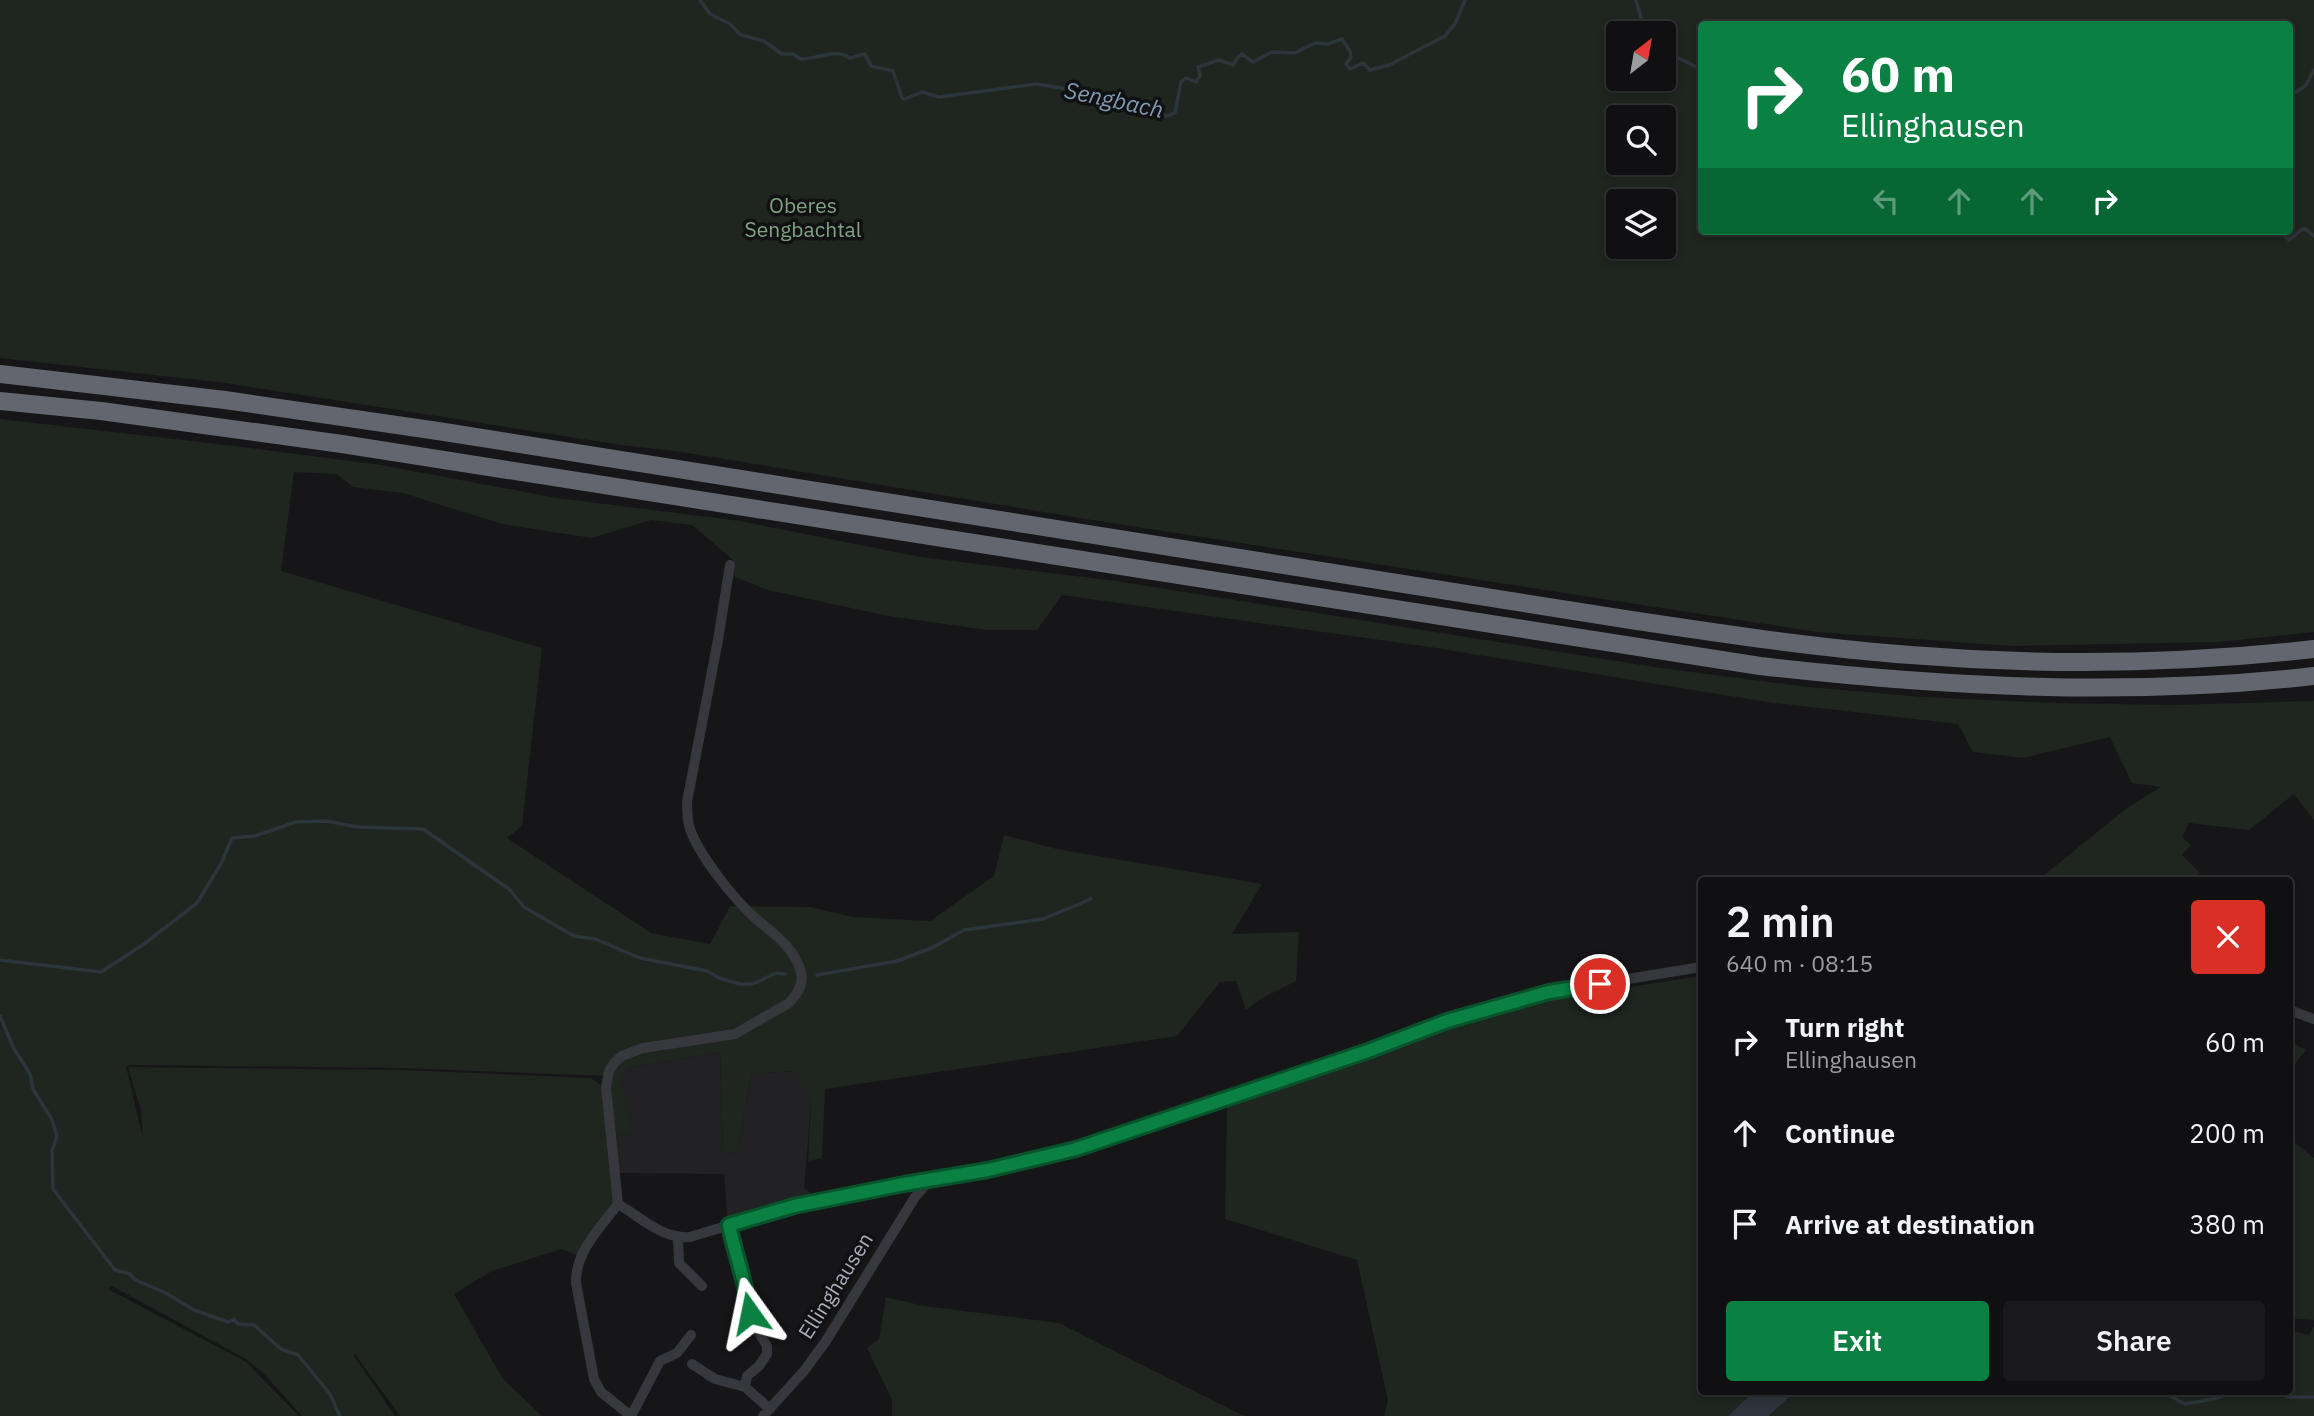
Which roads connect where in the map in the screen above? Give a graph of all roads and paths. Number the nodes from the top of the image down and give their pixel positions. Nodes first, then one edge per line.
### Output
1 (0, 374) edge
2 (0, 401) edge
3 (730, 565) dead end
4 (2314, 649) edge
5 (2314, 676) edge
6 (1698, 967) edge
7 (2293, 1011) edge
8 (2313, 1018) edge
9 (930, 1180) junction
10 (618, 1204) junction
11 (729, 1225) junction
12 (678, 1238) junction
13 (702, 1286) dead end
14 (691, 1335) dead end
15 (692, 1364) dead end
16 (745, 1387) junction
17 (766, 1412) edge
18 (631, 1416) edge

1 - 4 highway
2 - 5 highway
3 - 10 street
6 - 9 street
7 - 8 street
9 - 11 street
9 - 17 street, Ellinghausen
10 - 12 street
10 - 18 street
11 - 12 street
11 - 16 street, Ellinghausen
12 - 13 street
14 - 18 street
15 - 16 street, Ellinghausen
16 - 17 street, Ellinghausen

